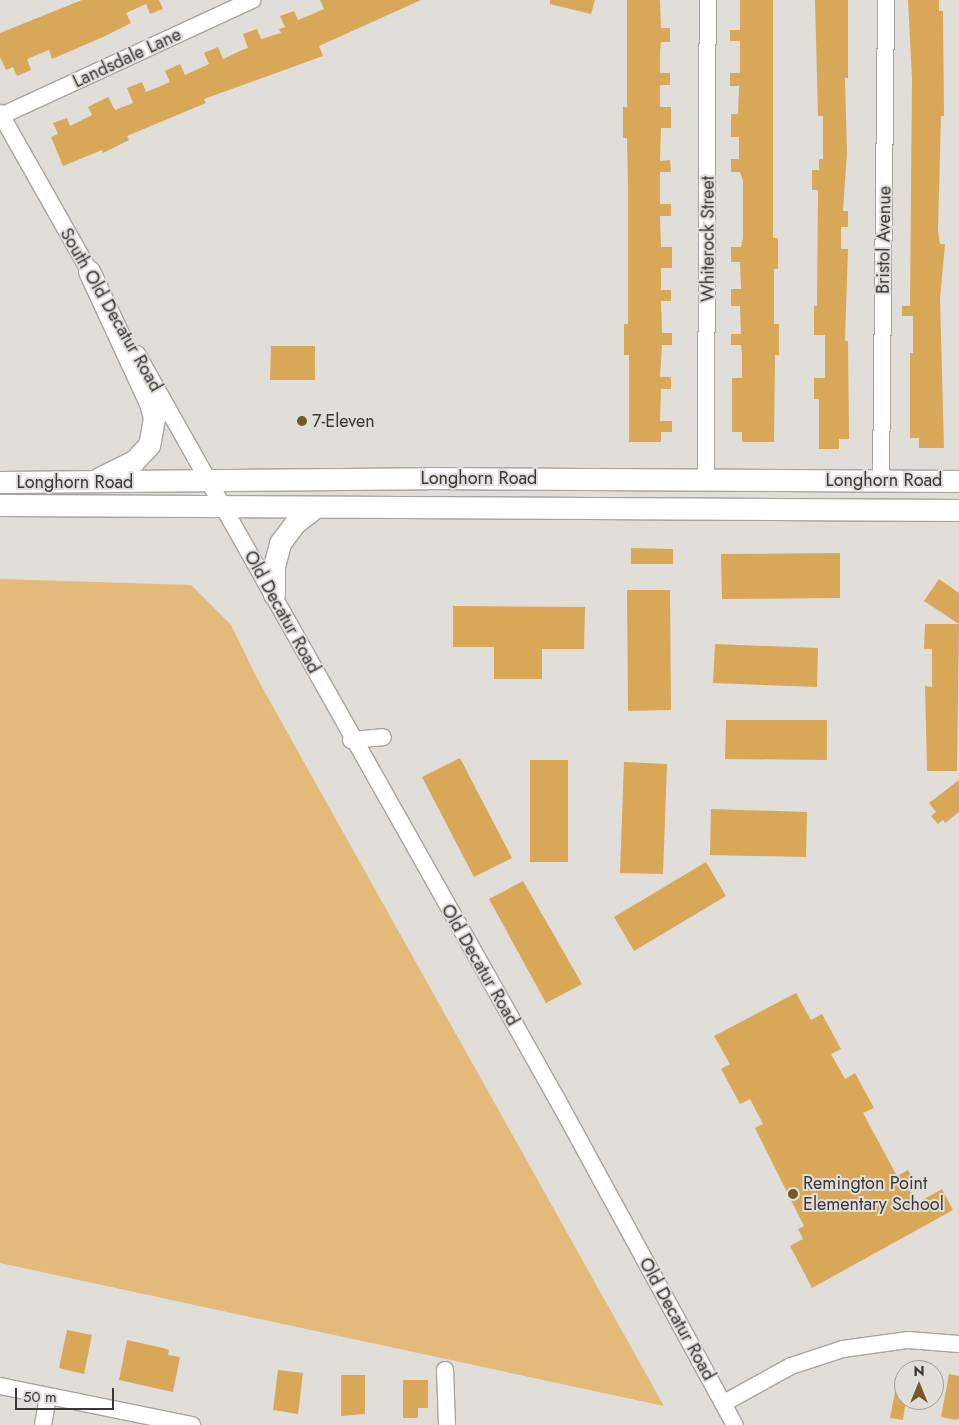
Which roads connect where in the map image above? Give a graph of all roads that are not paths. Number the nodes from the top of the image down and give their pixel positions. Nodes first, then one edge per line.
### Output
1 (252, 0) edge
2 (708, 0) edge
3 (886, 0) edge
4 (1, 115) edge
5 (89, 271) junction
6 (592, 478) junction
7 (706, 479) junction
8 (881, 480) junction
9 (91, 481) junction
10 (959, 481) edge
11 (0, 482) edge
12 (210, 482) junction
13 (0, 505) edge
14 (223, 506) junction
15 (316, 507) junction
16 (591, 508) junction
17 (881, 509) junction
18 (959, 510) edge
19 (274, 594) junction
20 (382, 737) dead end
21 (351, 740) junction
22 (959, 1344) edge
23 (445, 1370) dead end
24 (0, 1386) edge
25 (48, 1396) junction
26 (724, 1404) junction
27 (44, 1425) edge
28 (192, 1425) edge
29 (447, 1425) edge
30 (735, 1425) edge

1 - 4 street, Landsdale Lane
2 - 7 street, Whiterock Street
3 - 8 street, Bristol Avenue
4 - 5 street, South Old Decatur Road
5 - 9 main road
5 - 12 street, South Old Decatur Road
6 - 7 main road, Longhorn Road
6 - 12 main road, Longhorn Road
6 - 16 main road
7 - 8 main road, Longhorn Road
8 - 10 main road, Longhorn Road
8 - 17 main road
9 - 11 main road, Longhorn Road
9 - 12 main road, Longhorn Road
12 - 14 street, South Old Decatur Road
13 - 14 main road, Longhorn Road
14 - 15 main road, Longhorn Road
14 - 19 street, Old Decatur Road
15 - 16 main road, Longhorn Road
15 - 19 main road
16 - 17 main road, Longhorn Road
17 - 18 main road, Longhorn Road
19 - 21 street, Old Decatur Road
20 - 21 street
21 - 26 street, Old Decatur Road
22 - 26 street
23 - 29 street
24 - 25 street
25 - 27 street
25 - 28 street
26 - 30 street, Old Decatur Road

